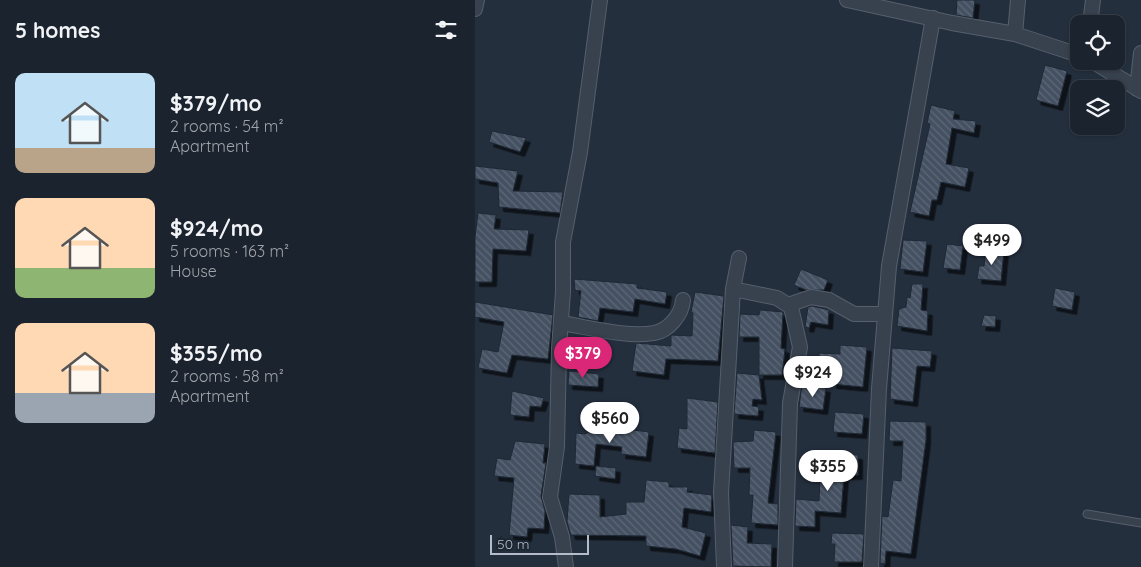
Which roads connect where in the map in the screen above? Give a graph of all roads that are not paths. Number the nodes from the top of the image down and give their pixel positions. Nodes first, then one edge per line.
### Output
1 (477, 0) edge
2 (600, 0) edge
3 (847, 0) edge
4 (1018, 0) edge
5 (1093, 0) edge
6 (876, 4) edge
7 (475, 8) edge
8 (1091, 15) edge
9 (933, 18) junction
10 (1015, 34) junction
11 (1070, 52) edge
12 (1141, 53) edge
13 (1107, 70) edge
14 (1139, 90) edge
15 (739, 258) dead end
16 (733, 289) junction
17 (683, 300) dead end
18 (788, 305) junction
19 (884, 314) junction
20 (561, 324) junction
21 (1087, 514) dead end
22 (1141, 524) edge
23 (566, 567) edge
24 (724, 567) edge
25 (785, 567) edge
26 (871, 567) edge

1 - 7 street
2 - 20 street
3 - 6 street
4 - 10 street
5 - 8 street
6 - 9 street
9 - 10 street
9 - 19 street
10 - 11 street
12 - 14 street
13 - 14 street
15 - 16 street
16 - 18 street
16 - 24 street
17 - 20 street
18 - 19 street
18 - 25 street
19 - 26 street
20 - 23 street
21 - 22 lane

